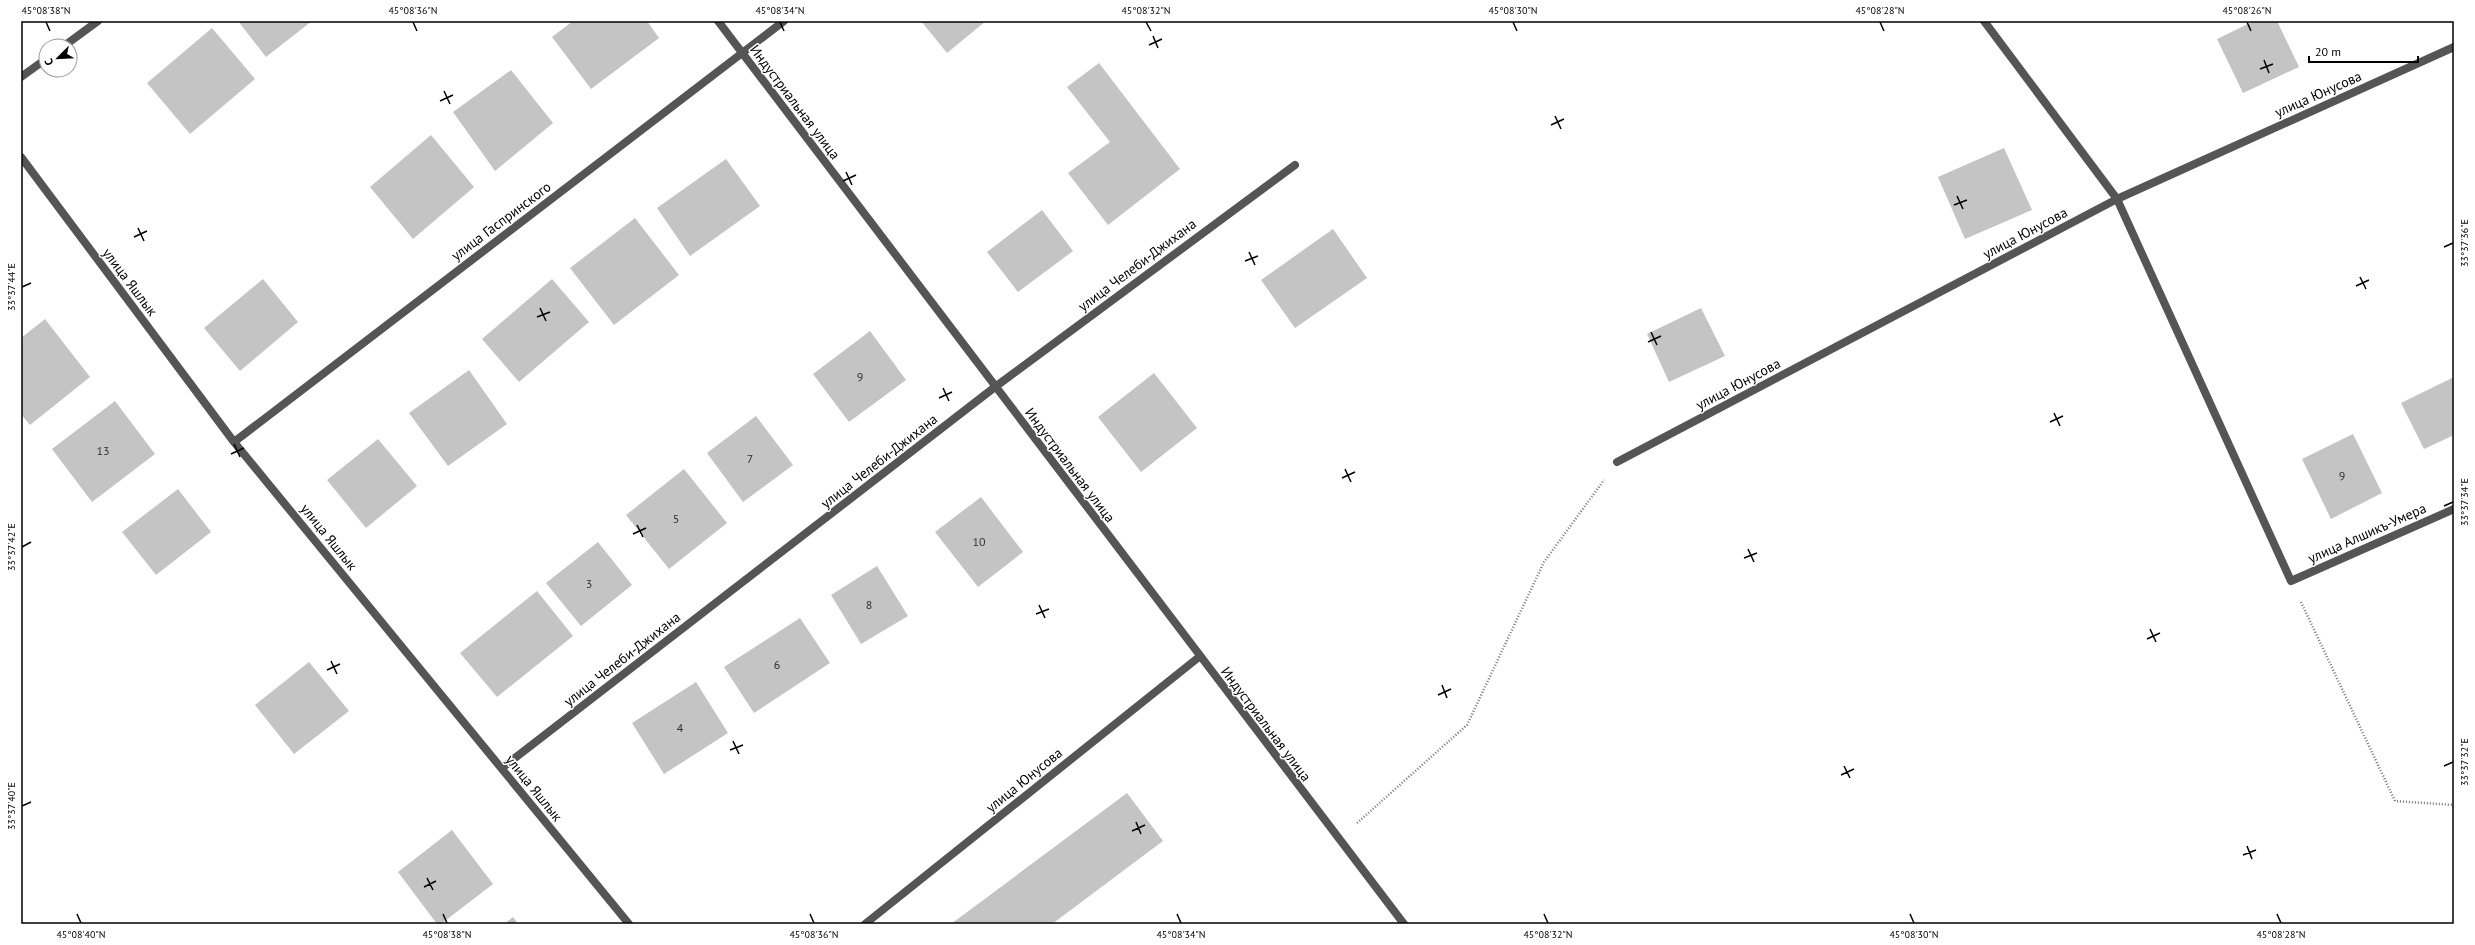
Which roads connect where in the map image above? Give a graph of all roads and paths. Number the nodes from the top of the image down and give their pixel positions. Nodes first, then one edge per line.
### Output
1 (98, 21) edge
2 (718, 21) edge
3 (784, 21) edge
4 (1984, 21) edge
5 (75, 38) edge
6 (2454, 47) edge
7 (742, 53) junction
8 (38, 65) edge
9 (21, 77) edge
10 (21, 157) edge
11 (1295, 165) dead end
12 (2117, 199) junction
13 (995, 387) junction
14 (234, 442) junction
15 (1617, 462) joint
16 (2454, 509) edge
17 (2291, 581) junction
18 (1199, 657) junction
19 (502, 768) junction
20 (2454, 805) edge
21 (1338, 840) junction
22 (629, 924) edge
23 (865, 924) edge
24 (1404, 924) edge

1 - 5 street
2 - 7 street, Индустриальная улица
3 - 7 street, улица Гаспринского
4 - 12 street
6 - 12 street, улица Юнусова
7 - 13 street, Индустриальная улица
7 - 14 street, улица Гаспринского
8 - 9 street
10 - 14 street, улица Яшлык
11 - 13 street, улица Челеби-Джихана
12 - 15 street, улица Юнусова
12 - 17 street
13 - 18 street, Индустриальная улица
13 - 19 street, улица Челеби-Джихана
14 - 19 street, улица Яшлык
15 - 21 path
16 - 17 street, улица Алшикъ-Умера
17 - 20 path
18 - 21 street, Индустриальная улица
18 - 23 street, улица Юнусова
19 - 22 street, улица Яшлык
21 - 24 street, Индустриальная улица

